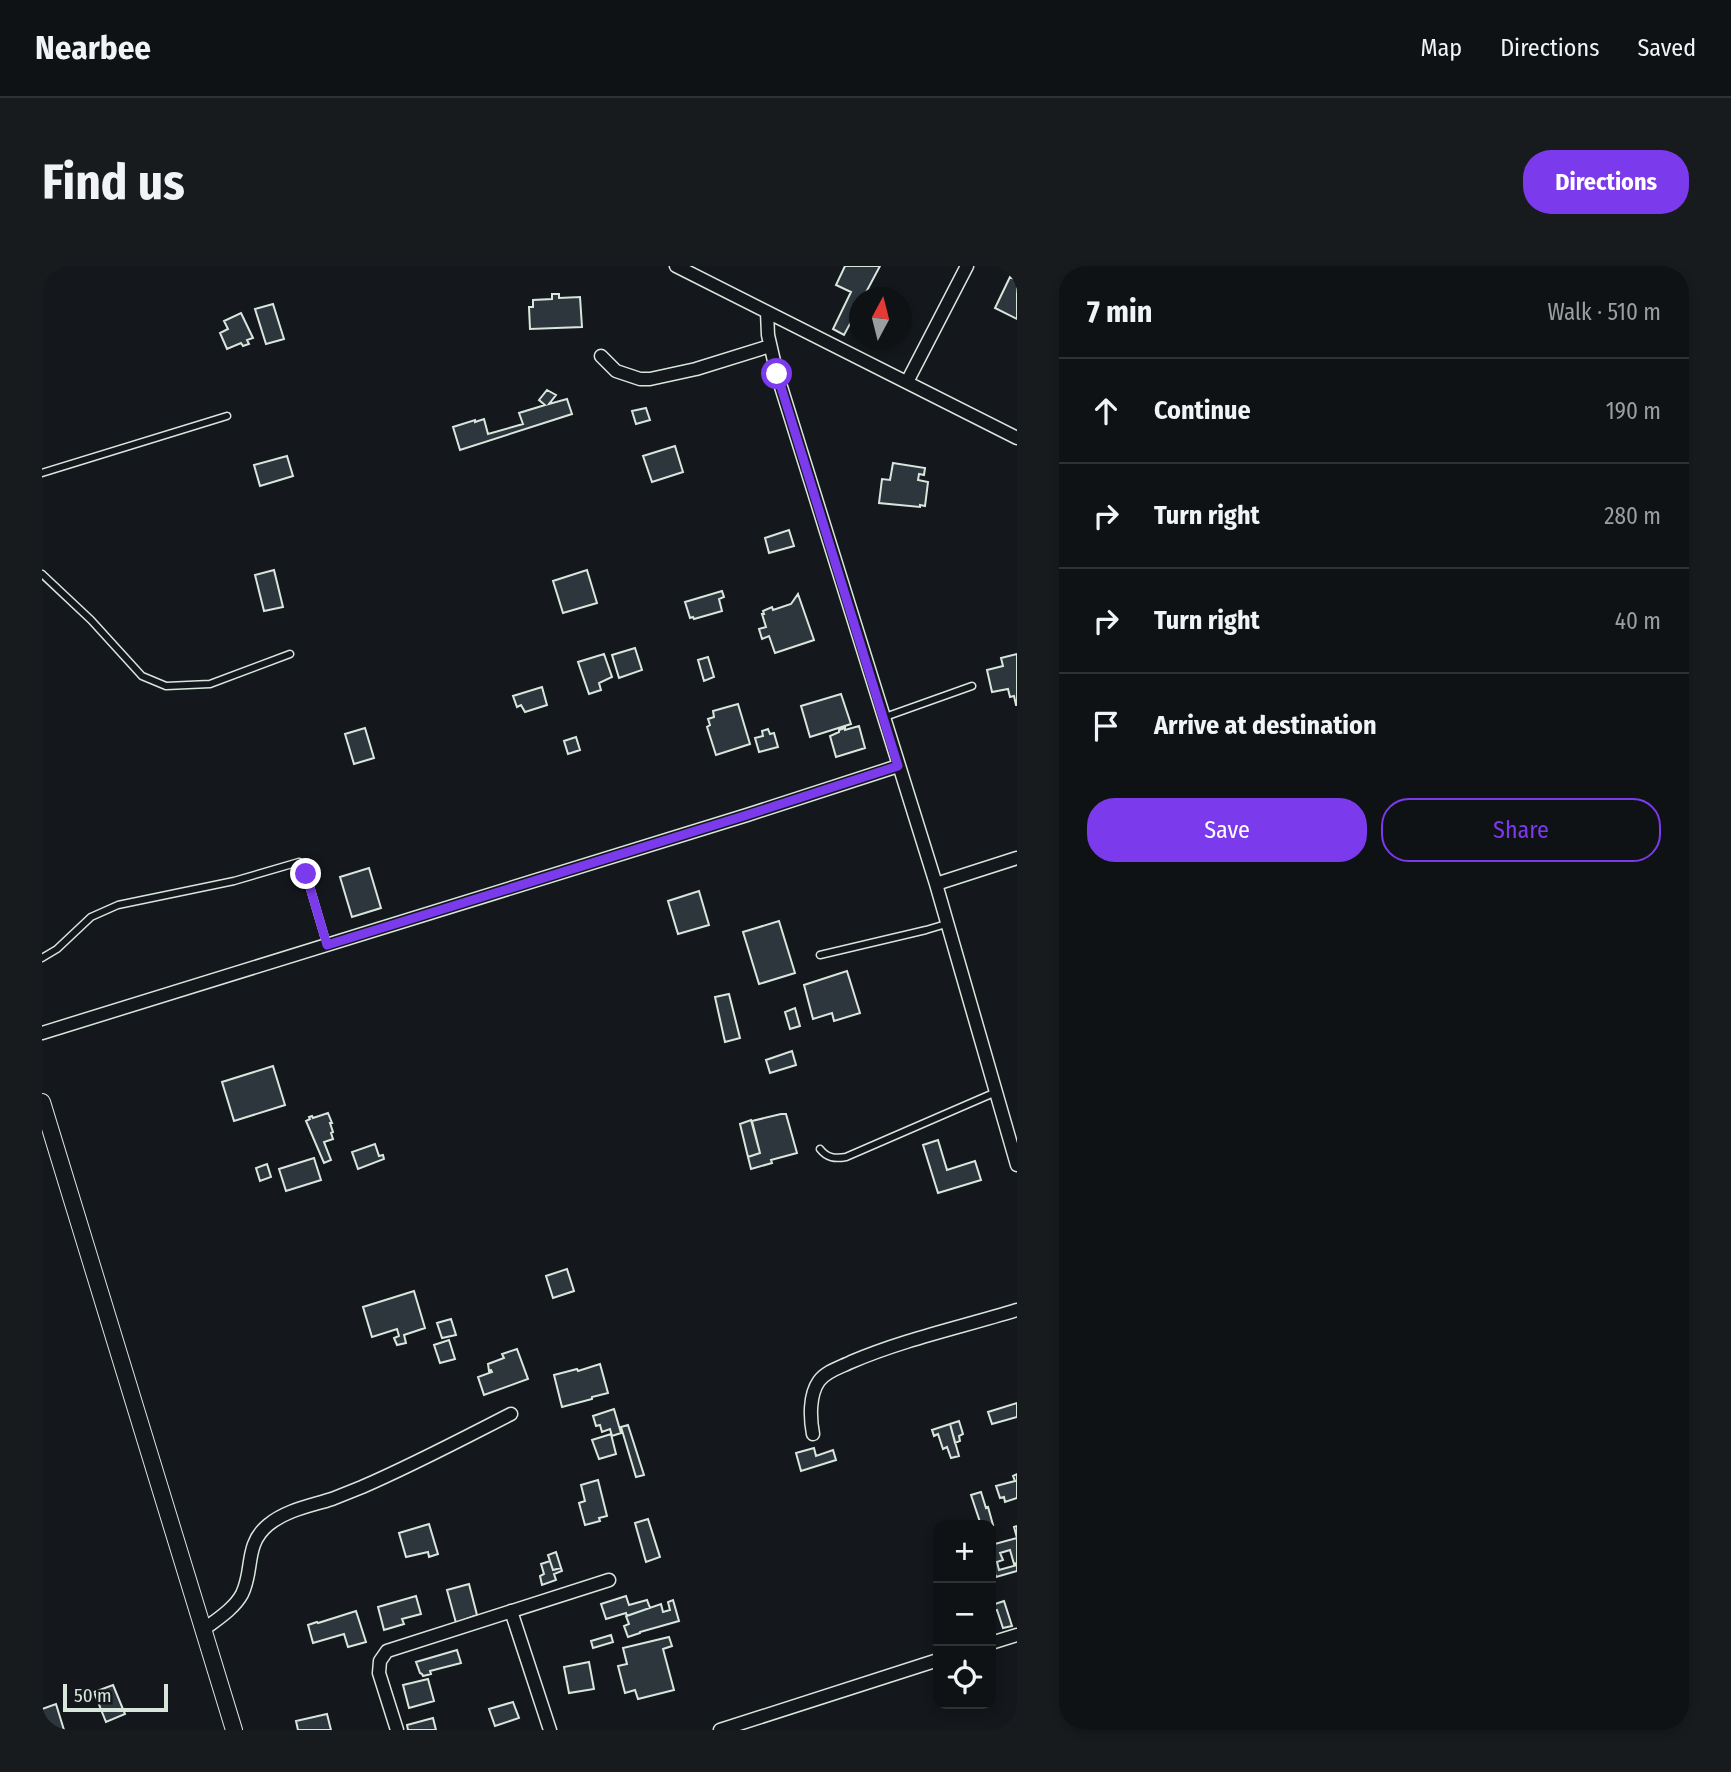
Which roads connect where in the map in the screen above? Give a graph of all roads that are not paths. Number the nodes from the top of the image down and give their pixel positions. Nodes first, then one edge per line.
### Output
1 (676, 266) edge
2 (967, 266) edge
3 (767, 312) junction
4 (770, 346) junction
5 (601, 356) dead end
6 (907, 382) junction
7 (226, 416) dead end
8 (1017, 439) edge
9 (42, 473) edge
10 (42, 574) edge
11 (290, 654) dead end
12 (972, 686) dead end
13 (884, 717) junction
14 (898, 766) junction
15 (1017, 858) edge
16 (936, 884) junction
17 (946, 923) junction
18 (327, 945) junction
19 (820, 956) dead end
20 (42, 958) edge
21 (42, 1032) edge
22 (996, 1092) junction
23 (42, 1102) edge
24 (820, 1149) dead end
25 (1017, 1165) edge
26 (1017, 1310) edge
27 (511, 1414) dead end
28 (813, 1434) dead end
29 (610, 1580) dead end
30 (511, 1611) junction
31 (203, 1630) junction
32 (1017, 1635) edge
33 (996, 1641) edge
34 (933, 1662) edge
35 (234, 1730) edge
36 (397, 1730) edge
37 (550, 1730) edge
38 (720, 1730) edge

1 - 3 street
2 - 6 street
3 - 4 street
3 - 6 street
4 - 5 street
4 - 13 street
6 - 8 street
7 - 9 lane
10 - 11 lane
12 - 13 lane
13 - 14 street
14 - 16 street
14 - 18 street
15 - 16 street
16 - 17 street
17 - 19 lane
17 - 22 street
18 - 20 lane
18 - 21 street
22 - 24 lane
22 - 25 street
23 - 31 street
26 - 28 street
27 - 31 street
29 - 30 street
30 - 36 street
30 - 37 street
31 - 35 street
32 - 33 street
34 - 38 street

